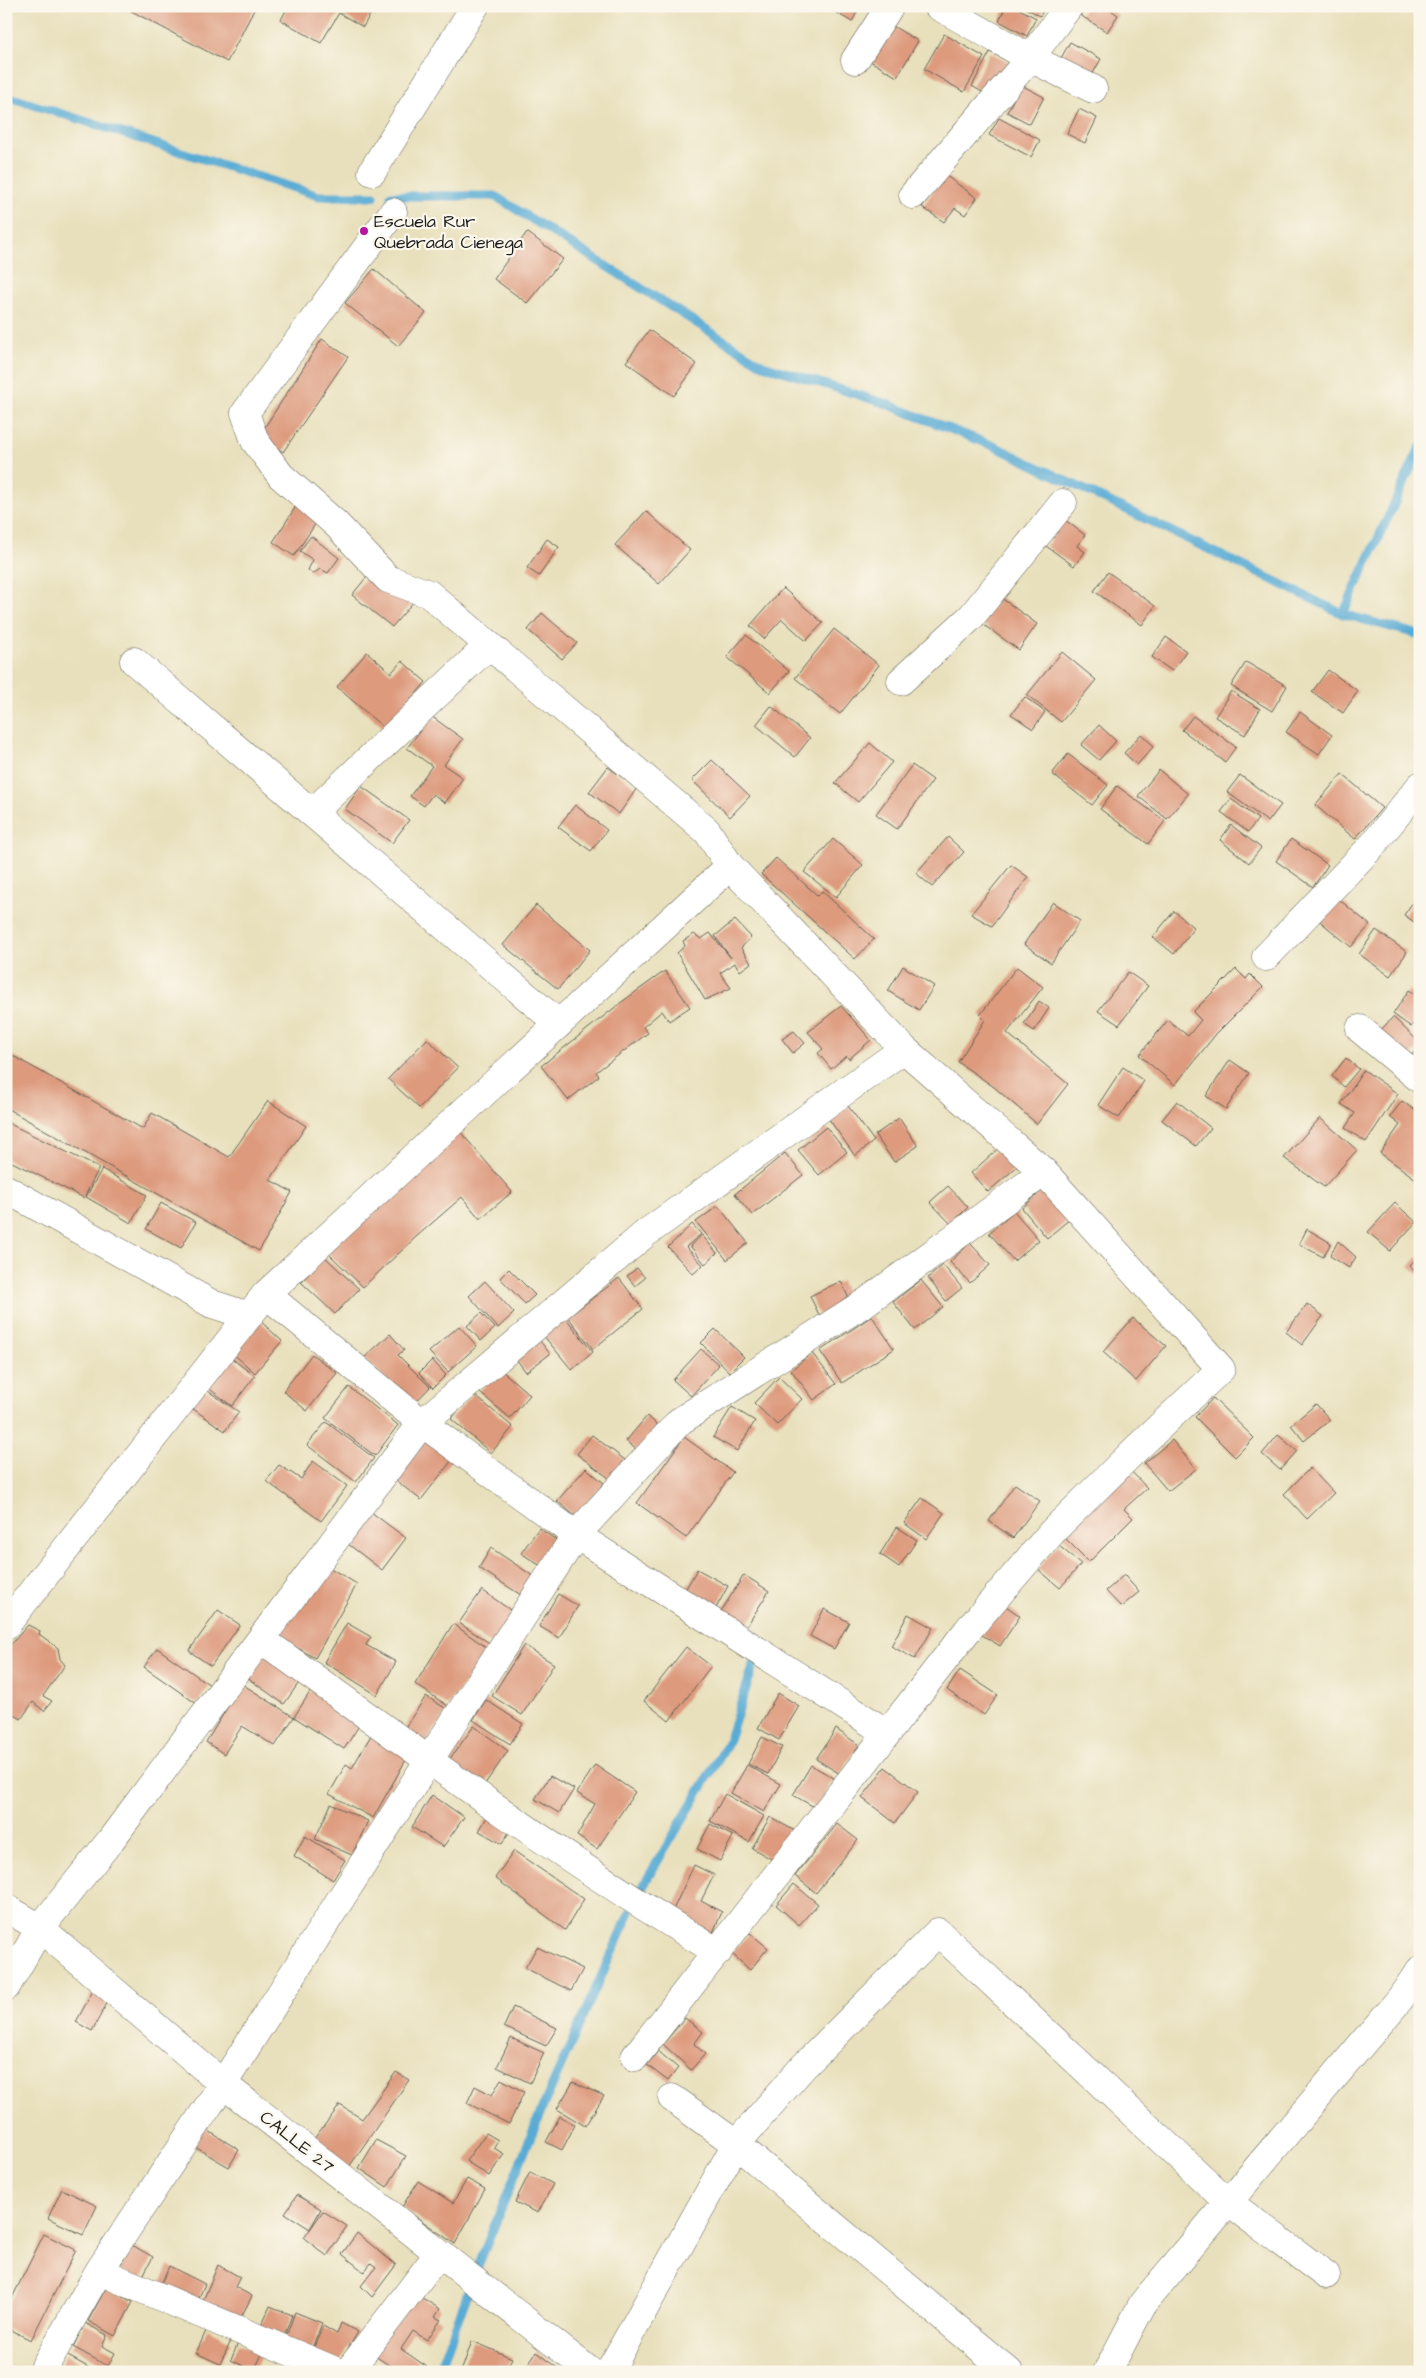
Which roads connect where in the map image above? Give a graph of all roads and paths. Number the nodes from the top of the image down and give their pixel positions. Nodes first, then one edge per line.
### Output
1 (475, 6) edge
2 (890, 6) edge
3 (938, 6) edge
4 (1069, 6) edge
5 (1030, 58) junction
6 (854, 60) dead end
7 (1093, 89) dead end
8 (372, 172) dead end
9 (913, 195) dead end
10 (393, 212) dead end
11 (1062, 503) dead end
12 (489, 645) junction
13 (134, 661) dead end
14 (901, 681) dead end
15 (1420, 786) edge
16 (312, 813) junction
17 (730, 866) junction
18 (1266, 957) dead end
19 (559, 1024) junction
20 (1360, 1029) dead end
21 (904, 1049) junction
22 (1420, 1079) edge
23 (1044, 1172) junction
24 (6, 1189) edge
25 (266, 1294) junction
26 (249, 1316) junction
27 (422, 1423) junction
28 (576, 1535) junction
29 (6, 1625) edge
30 (261, 1639) junction
31 (887, 1733) junction
32 (429, 1760) junction
33 (6, 1908) edge
34 (40, 1928) junction
35 (718, 1952) junction
36 (1420, 1970) edge
37 (6, 1987) edge
38 (634, 2057) dead end
39 (223, 2084) junction
40 (672, 2098) dead end
41 (736, 2144) junction
42 (1228, 2202) junction
43 (439, 2253) junction
44 (99, 2271) junction
45 (1326, 2275) dead end
46 (45, 2366) dead end
47 (338, 2372) edge
48 (348, 2372) edge
49 (591, 2372) edge
50 (609, 2372) edge
51 (1009, 2372) edge
52 (1107, 2372) edge

1 - 8 street
2 - 6 street
3 - 5 street
4 - 5 street
5 - 7 street
5 - 9 street
10 - 12 street
11 - 14 street
12 - 16 street
12 - 17 street
13 - 16 street
15 - 18 street
16 - 19 street
17 - 19 street
17 - 21 street
19 - 25 street
20 - 22 street
21 - 23 street
21 - 27 street
23 - 28 street
23 - 31 street
24 - 26 street
25 - 26 street
25 - 27 street
26 - 29 street
27 - 28 street
27 - 30 street
28 - 31 street
28 - 32 street
30 - 32 street
30 - 34 street
31 - 35 street
32 - 35 street
32 - 39 street
33 - 34 street, CALLE 27
34 - 37 street
34 - 39 street, CALLE 27
35 - 38 street
36 - 42 street
39 - 43 street, CALLE 27
39 - 44 street
40 - 41 street
41 - 42 street
41 - 50 street
41 - 51 street
42 - 45 street
42 - 52 street
43 - 48 street
43 - 49 street, CALLE 27
44 - 46 street
44 - 47 street

